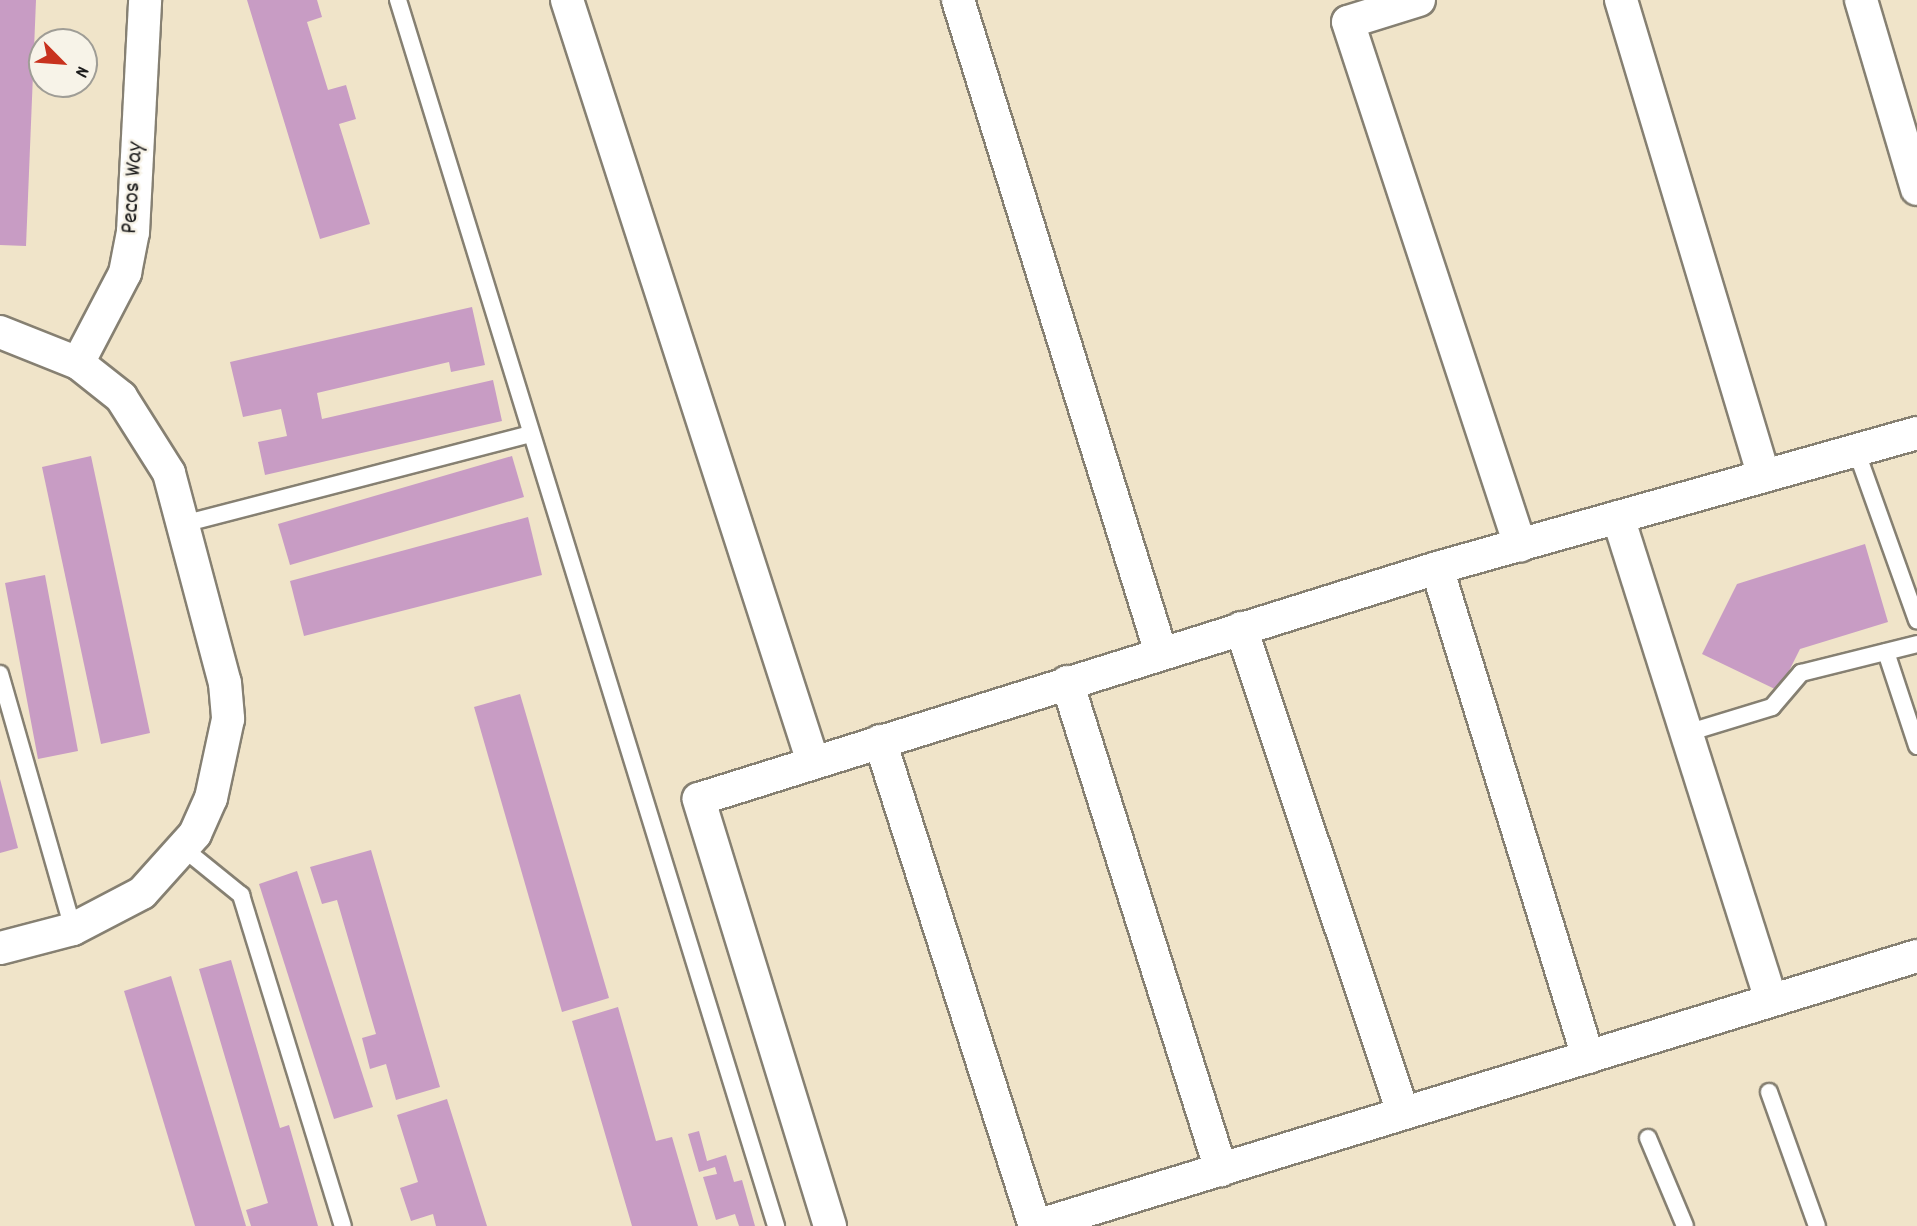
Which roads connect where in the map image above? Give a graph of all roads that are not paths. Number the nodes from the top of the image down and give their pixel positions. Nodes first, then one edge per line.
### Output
1 (145, 0) edge
2 (398, 0) edge
3 (567, 0) edge
4 (958, 0) edge
5 (1419, 0) edge
6 (1621, 0) edge
7 (1861, 0) edge
8 (1917, 189) edge
9 (0, 332) edge
10 (78, 363) junction
11 (1917, 433) edge
12 (531, 434) junction
13 (1856, 450) junction
14 (1764, 476) junction
15 (1618, 517) junction
16 (183, 524) junction
17 (1520, 545) junction
18 (1437, 568) junction
19 (1917, 620) edge
20 (1241, 628) junction
21 (1917, 644) edge
22 (1886, 652) junction
23 (1161, 653) junction
24 (0, 674) edge
25 (1067, 682) junction
26 (1687, 733) junction
27 (880, 741) junction
28 (1917, 746) edge
29 (813, 762) junction
30 (183, 848) junction
31 (73, 929) junction
32 (0, 948) edge
33 (1917, 956) edge
34 (1771, 1000) junction
35 (1588, 1057) junction
36 (1769, 1092) dead end
37 (1403, 1113) junction
38 (1648, 1138) dead end
39 (1221, 1170) junction
40 (343, 1226) edge
41 (776, 1226) edge
42 (830, 1226) edge
43 (1035, 1226) edge
44 (1685, 1226) edge
45 (1817, 1226) edge

1 - 10 street, Pecos Way
2 - 12 lane
3 - 29 street
4 - 23 street
5 - 17 street
6 - 14 street
7 - 8 street
9 - 10 street
10 - 16 street
11 - 13 street
12 - 16 lane
12 - 41 lane
13 - 14 street
13 - 19 lane
14 - 15 street
15 - 17 street
15 - 26 street
16 - 30 street
17 - 18 street
18 - 20 street
18 - 35 street
20 - 23 street
20 - 37 street
21 - 22 lane
22 - 26 lane
22 - 28 lane
23 - 25 street
24 - 31 lane
25 - 27 street
25 - 39 street
26 - 34 street
27 - 29 street
27 - 43 street
29 - 42 street
30 - 31 street
30 - 40 lane
31 - 32 street
33 - 34 street
34 - 35 street
35 - 37 street
36 - 45 lane
37 - 39 street
38 - 44 lane
39 - 43 street

